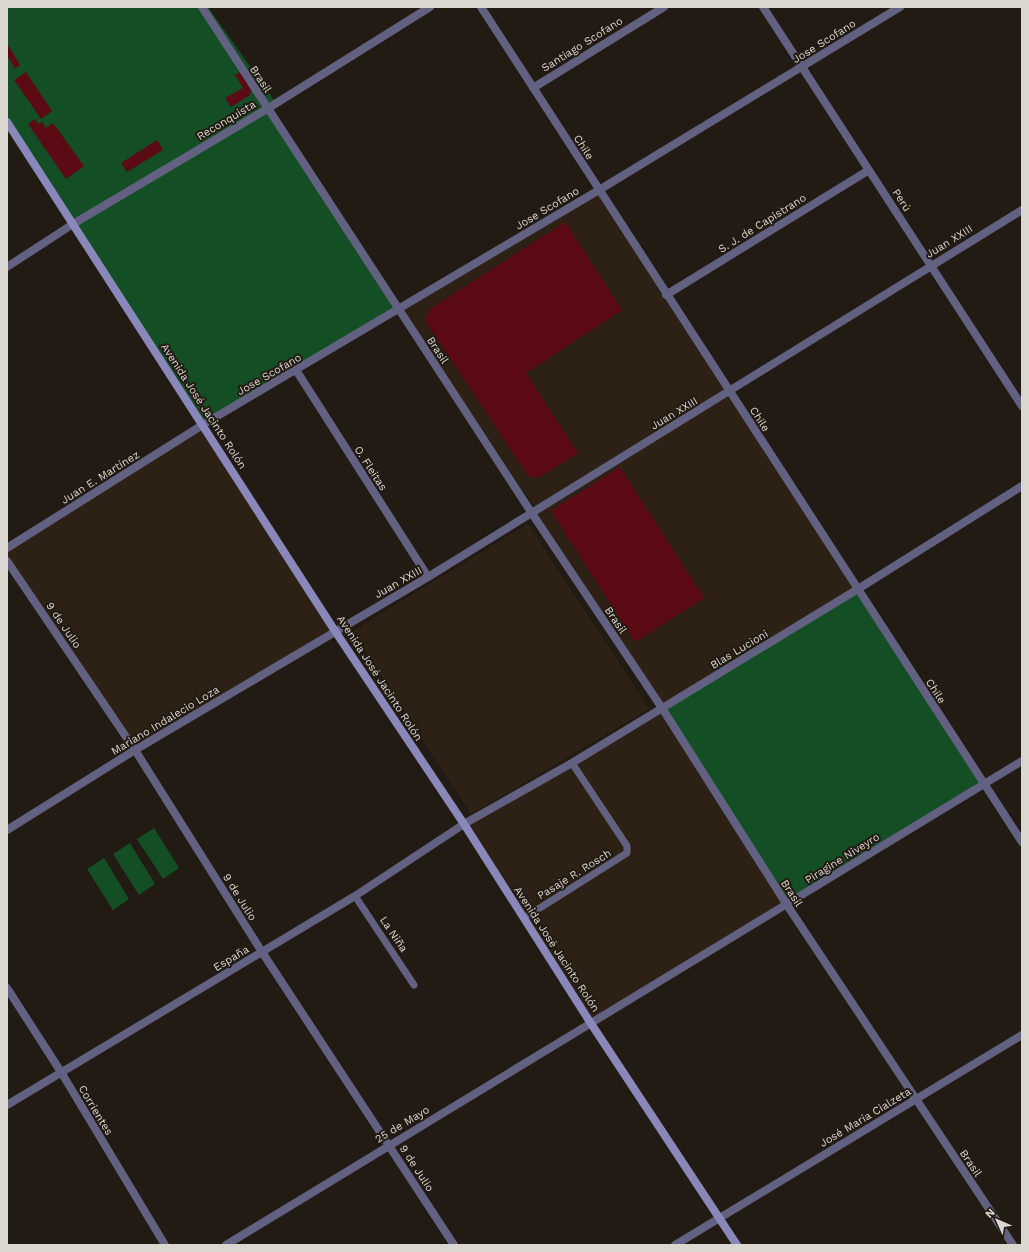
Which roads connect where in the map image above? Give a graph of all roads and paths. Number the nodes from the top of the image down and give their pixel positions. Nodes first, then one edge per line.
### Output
1 (202, 7) edge
2 (430, 7) edge
3 (481, 7) edge
4 (664, 7) edge
5 (763, 7) edge
6 (900, 7) edge
7 (802, 68) junction
8 (533, 88) junction
9 (267, 109) junction
10 (7, 122) edge
11 (869, 170) junction
12 (599, 190) junction
13 (1022, 210) edge
14 (73, 224) junction
15 (932, 265) junction
16 (7, 267) edge
17 (666, 294) junction
18 (399, 310) junction
19 (296, 370) junction
20 (730, 392) junction
21 (1022, 406) edge
22 (204, 424) junction
23 (1022, 486) edge
24 (531, 512) junction
25 (7, 548) edge
26 (7, 561) edge
27 (428, 577) junction
28 (858, 589) junction
29 (335, 631) junction
30 (662, 708) junction
31 (136, 750) junction
32 (1022, 761) edge
33 (572, 763) junction
34 (984, 784) junction
35 (464, 824) junction
36 (7, 830) edge
37 (1022, 842) edge
38 (355, 896) junction
39 (787, 906) junction
40 (524, 918) junction
41 (262, 952) junction
42 (414, 985) dead end
43 (7, 988) edge
44 (590, 1022) junction
45 (1022, 1035) edge
46 (61, 1072) junction
47 (915, 1100) junction
48 (7, 1105) edge
49 (388, 1145) junction
50 (719, 1217) junction
51 (165, 1245) edge
52 (226, 1245) edge
53 (454, 1245) edge
54 (675, 1245) edge
55 (736, 1245) edge
56 (1013, 1245) edge

1 - 9 street, Brasil
2 - 9 street, Reconquista
3 - 8 street, Chile
4 - 8 street, Santiago Scofano
5 - 7 street, Perú
6 - 7 street, Jose Scofano
7 - 11 street, Perú
7 - 12 street, Jose Scofano
8 - 12 street, Chile
9 - 14 street, Reconquista
9 - 18 street, Brasil
10 - 14 street, Avenida José Jacinto Rolón
11 - 15 street, Perú
11 - 17 street, S. J. de Capistrano
12 - 17 street, Chile
12 - 18 street, Jose Scofano
13 - 15 street, Juan XXIII
14 - 16 street, Reconquista
14 - 22 street, Avenida José Jacinto Rolón
15 - 20 street, Juan XXIII
15 - 21 street, Perú
17 - 20 street, Chile
18 - 19 street, Jose Scofano
18 - 24 street, Brasil
19 - 22 street, Jose Scofano
19 - 27 street, O. Fleitas
20 - 24 street, Juan XXIII
20 - 28 street, Chile
22 - 25 street, Juan E. Martínez
22 - 29 street, Avenida José Jacinto Rolón
23 - 28 street, Blas Lucioni
24 - 27 street, Juan XXIII
24 - 30 street, Brasil
26 - 31 street, 9 de Julio
27 - 29 street, Juan XXIII
28 - 30 street, Blas Lucioni
28 - 34 street, Chile
29 - 31 street, Mariano Indalecio Loza
29 - 35 street, Avenida José Jacinto Rolón
30 - 33 street, Blas Lucioni
30 - 39 street, Brasil
31 - 36 street, Mariano Indalecio Loza
31 - 41 street, 9 de Julio
32 - 34 street, Piragine Niveyro
33 - 35 street, Blas Lucioni
33 - 40 lane, Pasaje R. Rosch
34 - 37 street, Chile
34 - 39 street, Piragine Niveyro
35 - 38 street, España
35 - 40 street, Avenida José Jacinto Rolón
38 - 41 street, España
38 - 42 lane, La Niña
39 - 44 street, Piragine Niveyro
39 - 47 street, Brasil
40 - 44 street, Avenida José Jacinto Rolón
41 - 46 street, España
41 - 49 street, 9 de Julio
43 - 46 street, Corrientes
44 - 49 street, 25 de Mayo
44 - 50 street, Avenida José Jacinto Rolón
45 - 47 street, José María Cialzeta
46 - 48 street, España
46 - 51 street, Corrientes
47 - 50 street, José María Cialzeta
47 - 56 street, Brasil
49 - 52 street, 25 de Mayo
49 - 53 street, 9 de Julio
50 - 54 street, José María Cialzeta
50 - 55 street, Avenida José Jacinto Rolón

